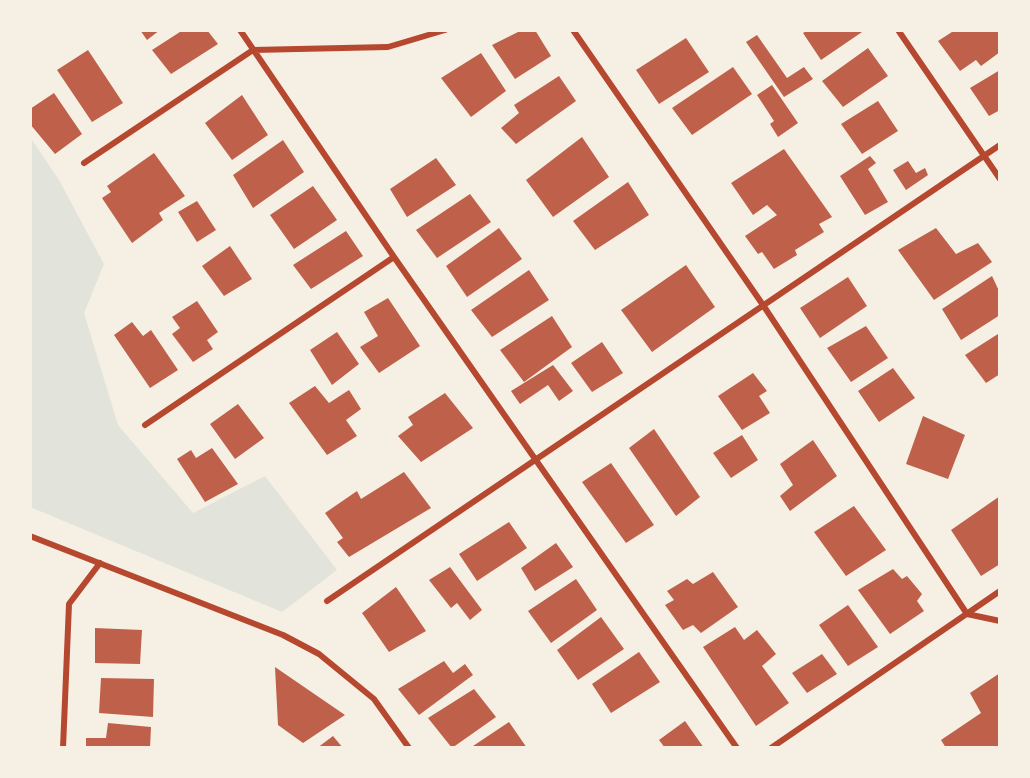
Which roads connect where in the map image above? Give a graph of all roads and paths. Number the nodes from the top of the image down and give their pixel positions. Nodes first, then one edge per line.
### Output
1 (240, 30) edge
2 (445, 30) edge
3 (573, 30) edge
4 (898, 30) edge
5 (254, 50) junction
6 (1000, 145) edge
7 (984, 156) junction
8 (84, 163) dead end
9 (1000, 179) edge
10 (394, 257) junction
11 (762, 305) junction
12 (145, 425) dead end
13 (537, 458) junction
14 (30, 536) edge
15 (100, 563) junction
16 (1000, 591) edge
17 (327, 601) dead end
18 (968, 614) junction
19 (1000, 621) edge
20 (63, 748) edge
21 (409, 748) edge
22 (737, 748) edge
23 (771, 748) edge

1 - 5 street
2 - 5 street
3 - 11 street
4 - 7 street
5 - 8 street
5 - 10 street
6 - 7 street
7 - 9 street
7 - 11 street
10 - 12 street
10 - 13 street
11 - 13 street
11 - 18 street
13 - 17 street
13 - 22 street
14 - 15 street
15 - 20 street
15 - 21 street
16 - 18 street
18 - 19 street
18 - 23 street

